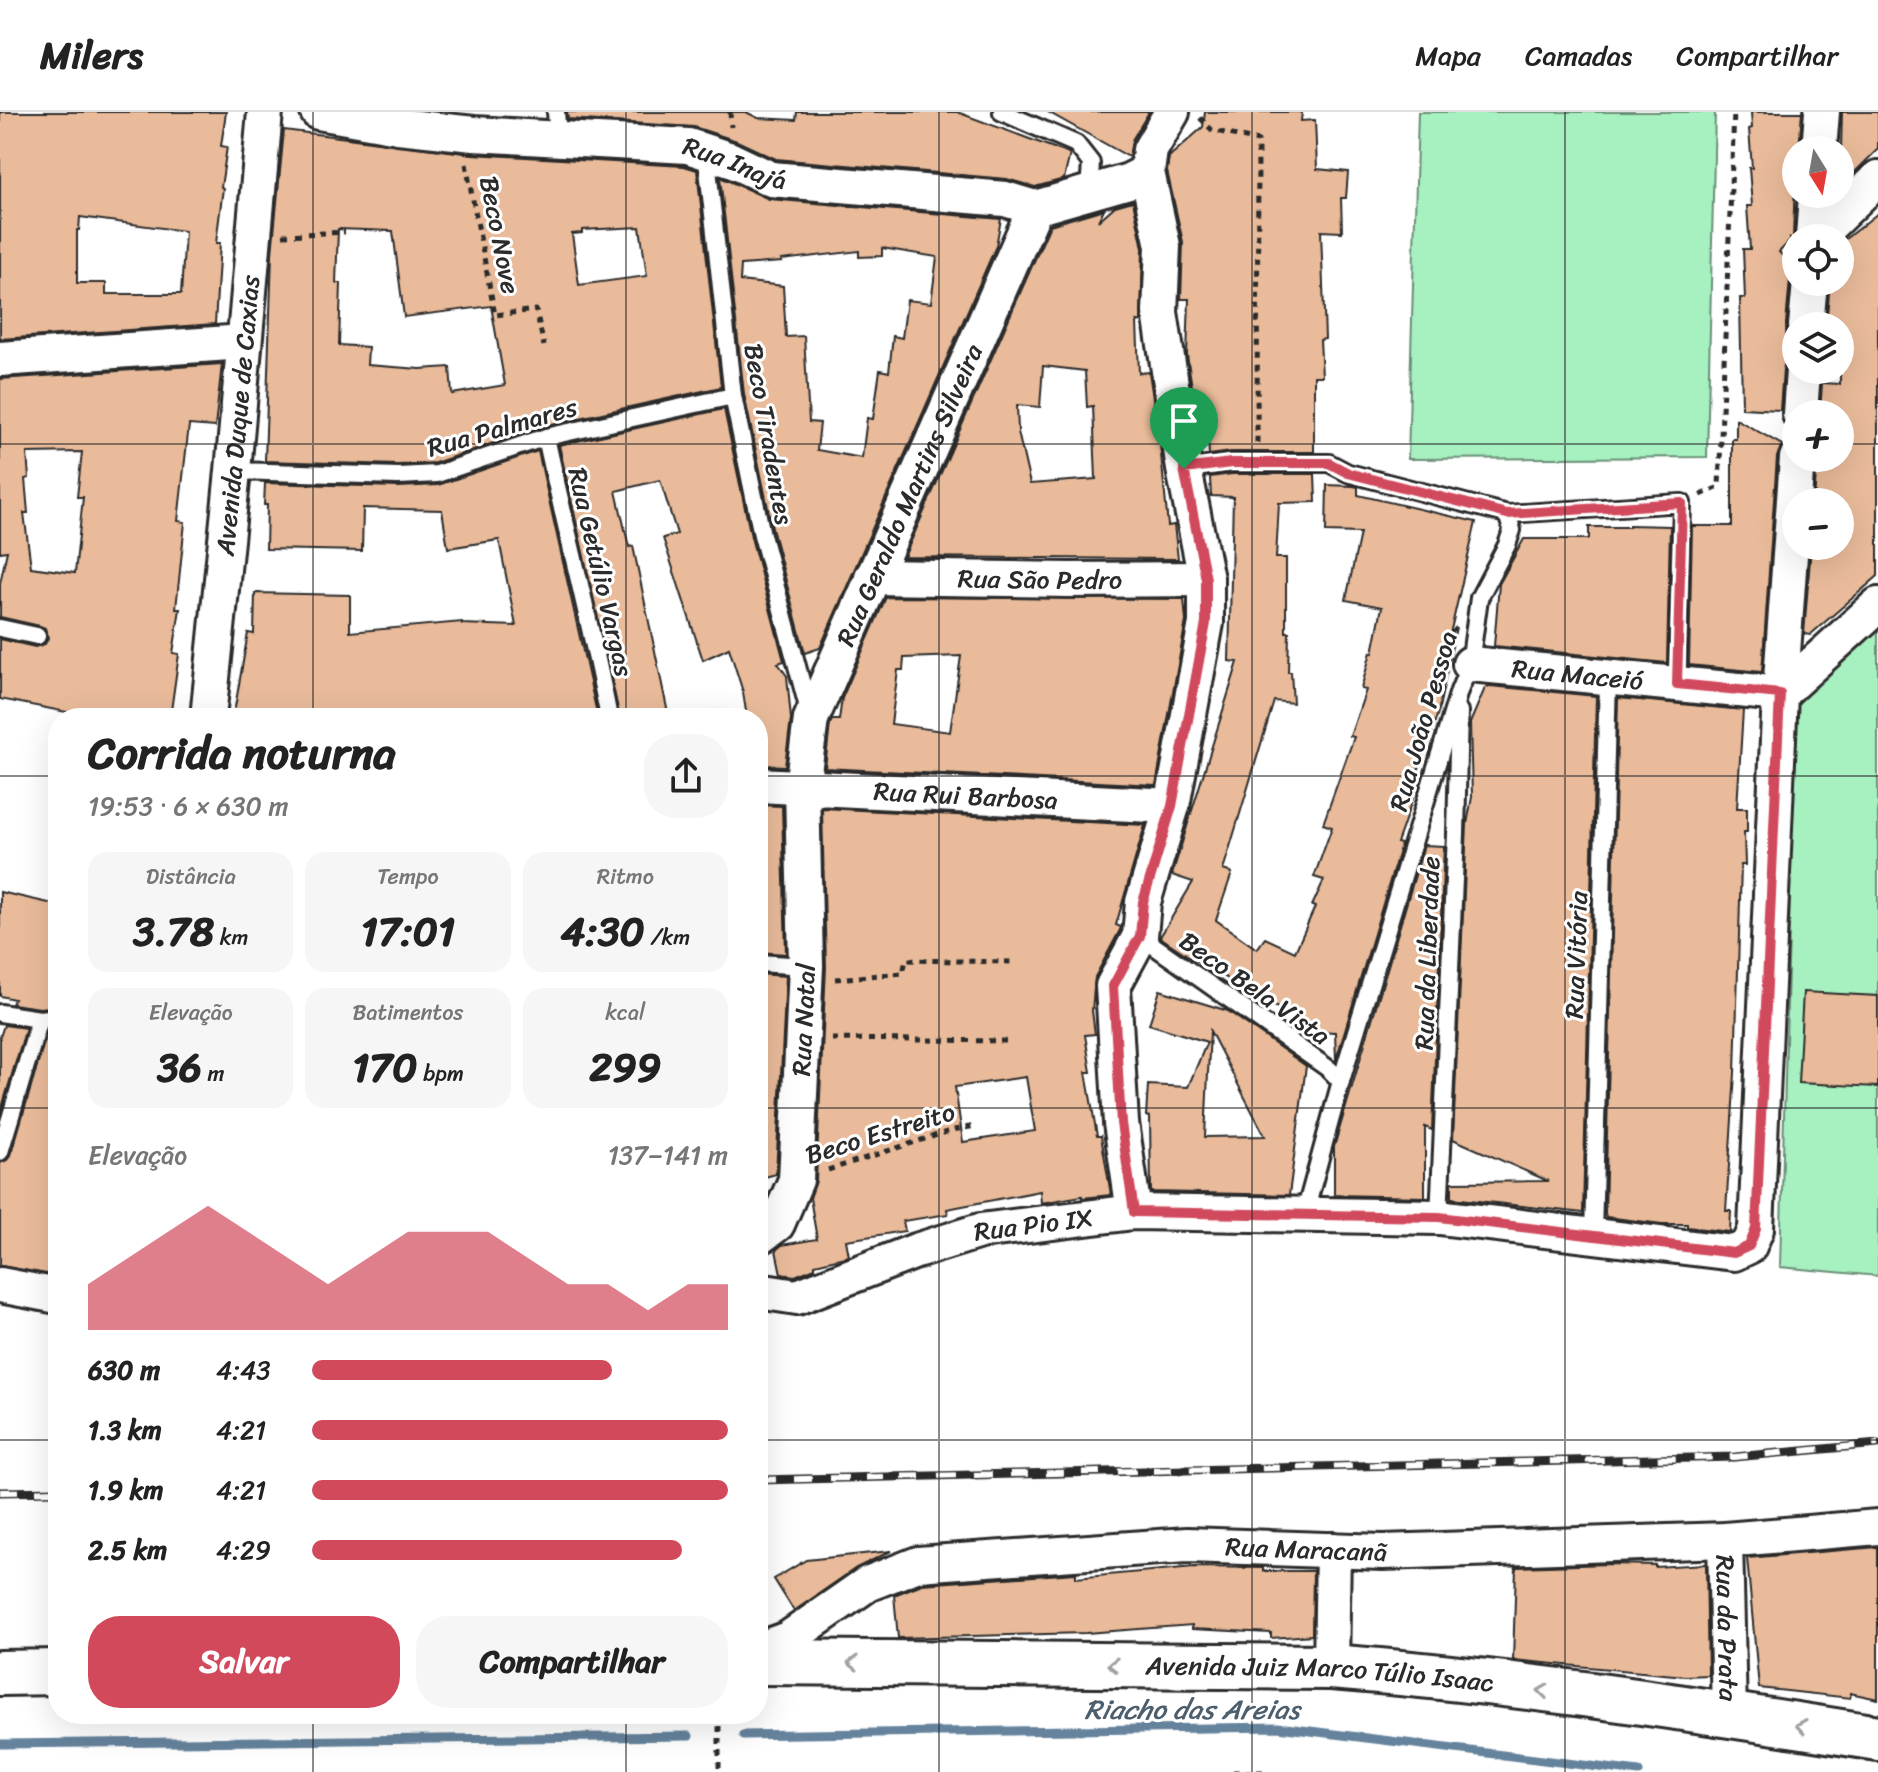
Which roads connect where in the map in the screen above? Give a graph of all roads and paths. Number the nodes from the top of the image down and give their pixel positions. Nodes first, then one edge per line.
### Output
1 (265, 112) edge
2 (318, 112) edge
3 (1002, 112) edge
4 (1172, 112) edge
5 (1194, 112) edge
6 (1734, 112) edge
7 (1822, 112) edge
8 (557, 124) edge
9 (460, 133) junction
10 (1820, 136) edge
11 (706, 151) junction
12 (1147, 172) junction
13 (1878, 178) edge
14 (1089, 191) junction
15 (1035, 208) junction
16 (1830, 224) edge
17 (345, 232) dead end
18 (254, 235) junction
19 (244, 342) junction
20 (544, 346) dead end
21 (0, 359) edge
22 (733, 396) junction
23 (546, 437) junction
24 (1257, 463) junction
25 (1184, 469) junction
26 (233, 471) junction
27 (1796, 472) edge
28 (1682, 503) junction
29 (1507, 514) junction
30 (872, 577) junction
31 (1206, 579) junction
32 (1878, 605) edge
33 (0, 628) edge
34 (37, 636) dead end
35 (1608, 677) junction
36 (1464, 678) junction
37 (1677, 684) junction
38 (1780, 694) junction
39 (209, 708) edge
40 (607, 708) edge
41 (811, 719) junction
42 (768, 785) edge
43 (802, 787) junction
44 (1172, 806) junction
45 (1140, 936) junction
46 (1012, 962) dead end
47 (768, 965) edge
48 (806, 974) junction
49 (0, 1013) edge
50 (48, 1018) edge
51 (40, 1019) junction
52 (801, 1039) junction
53 (1007, 1041) dead end
54 (1341, 1081) junction
55 (976, 1126) dead end
56 (0, 1152) edge
57 (796, 1180) junction
58 (1134, 1212) junction
59 (1304, 1216) junction
60 (1439, 1217) junction
61 (768, 1231) edge
62 (1593, 1235) junction
63 (0, 1285) edge
64 (768, 1293) edge
65 (48, 1294) edge
66 (1878, 1527) edge
67 (1725, 1540) junction
68 (1333, 1550) junction
69 (768, 1646) edge
70 (768, 1662) edge
71 (1331, 1667) junction
72 (48, 1672) edge
73 (0, 1673) edge
74 (1729, 1715) junction
75 (719, 1724) edge
76 (1878, 1738) edge
77 (719, 1772) edge
78 (1233, 1772) edge
79 (1265, 1772) edge

1 - 18 street, Avenida Duque de Caxias
2 - 9 street, Rua Inajá
3 - 14 lane
4 - 12 street
5 - 24 path
6 - 28 path
7 - 10 street
8 - 9 street, Rua Inajá
8 - 11 street, Rua Inajá
9 - 20 path, Beco Nove
11 - 15 street, Rua Inajá
11 - 22 lane, Beco Tiradentes
12 - 14 street
12 - 25 street
13 - 16 street
14 - 15 street
15 - 30 street, Rua Geraldo Martins Silveira
17 - 18 path
18 - 19 street, Avenida Duque de Caxias
19 - 21 street
19 - 26 street, Avenida Duque de Caxias
22 - 23 lane, Rua Palmares
22 - 41 lane, Beco Tiradentes
23 - 26 lane, Rua Palmares
23 - 40 lane, Rua Getúlio Vargas
24 - 25 lane
24 - 29 lane
25 - 31 street
26 - 39 street, Avenida Duque de Caxias
27 - 38 street
28 - 29 lane
28 - 37 lane
29 - 36 lane, Rua João Pessoa
30 - 31 street, Rua São Pedro
30 - 41 street, Rua Geraldo Martins Silveira
31 - 44 street
32 - 38 street
33 - 34 lane
35 - 36 street, Rua Maceió
35 - 37 street, Rua Maceió
35 - 62 lane, Rua Vitória
36 - 54 lane, Rua João Pessoa
36 - 60 lane, Rua da Liberdade
37 - 38 street, Rua Maceió
38 - 62 street, Rua Pio IX
41 - 43 street, Rua Geraldo Martins Silveira
42 - 43 street, Rua Rui Barbosa
43 - 44 street, Rua Rui Barbosa
43 - 48 street, Rua Natal
44 - 45 street
45 - 54 lane, Beco Bela Vista
45 - 58 street
46 - 48 path
47 - 48 lane
48 - 52 street, Rua Natal
49 - 51 lane
50 - 51 lane
51 - 56 lane
52 - 53 path
52 - 57 street, Rua Natal
54 - 59 lane, Rua João Pessoa
55 - 57 path, Beco Estreito
57 - 61 street, Rua Natal
58 - 59 street, Rua Pio IX
58 - 64 street, Rua Pio IX
59 - 60 street, Rua Pio IX
60 - 62 street, Rua Pio IX
63 - 65 street
66 - 67 street, Rua Maracanã
67 - 68 street, Rua Maracanã
67 - 74 street, Rua da Prata
68 - 69 street, Rua Maracanã
68 - 71 street
71 -> 70 main road, Avenida Juiz Marco Túlio Isaac
74 -> 71 main road, Avenida Juiz Marco Túlio Isaac
72 - 73 main road
76 -> 74 main road, Avenida Juiz Marco Túlio Isaac
75 - 77 path
78 - 79 path

